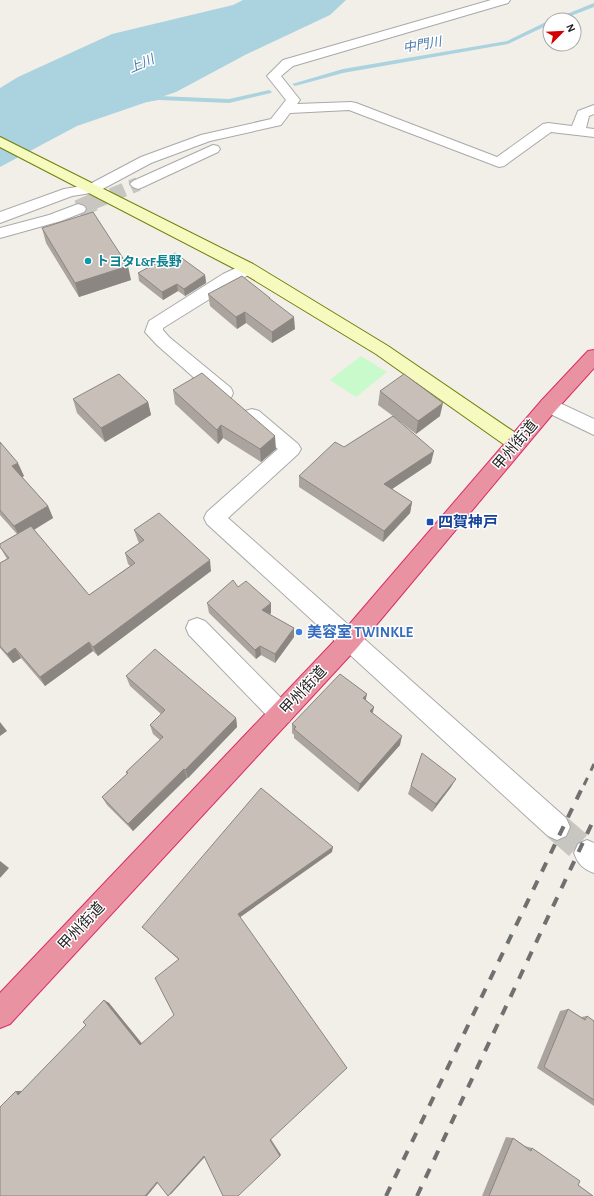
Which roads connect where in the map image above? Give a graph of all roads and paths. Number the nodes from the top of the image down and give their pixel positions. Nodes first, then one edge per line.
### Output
1 (504, 0) edge
2 (286, 109) junction
3 (594, 109) edge
4 (276, 122) junction
5 (578, 131) junction
6 (594, 133) edge
7 (0, 141) edge
8 (138, 184) tunnel mouth
9 (87, 186) junction
10 (78, 209) tunnel mouth
11 (0, 218) edge
12 (0, 233) edge
13 (247, 268) junction
14 (594, 356) edge
15 (549, 405) junction
16 (594, 428) edge
17 (516, 443) junction
18 (197, 628) dead end
19 (349, 641) junction
20 (281, 714) junction
21 (557, 826) tunnel mouth
22 (0, 1014) edge

1 - 2 street
2 - 4 street
2 - 5 street
3 - 5 street
4 - 8 street
4 - 9 street
5 - 6 street
7 - 9 street
9 - 11 street
9 - 13 street
10 - 12 street
13 - 17 street
13 - 19 street
14 - 15 highway, 甲州街道
15 - 16 street
15 - 17 highway, 甲州街道
17 - 19 highway, 甲州街道
18 - 20 street
19 - 20 highway, 甲州街道
19 - 21 street
20 - 22 highway, 甲州街道

